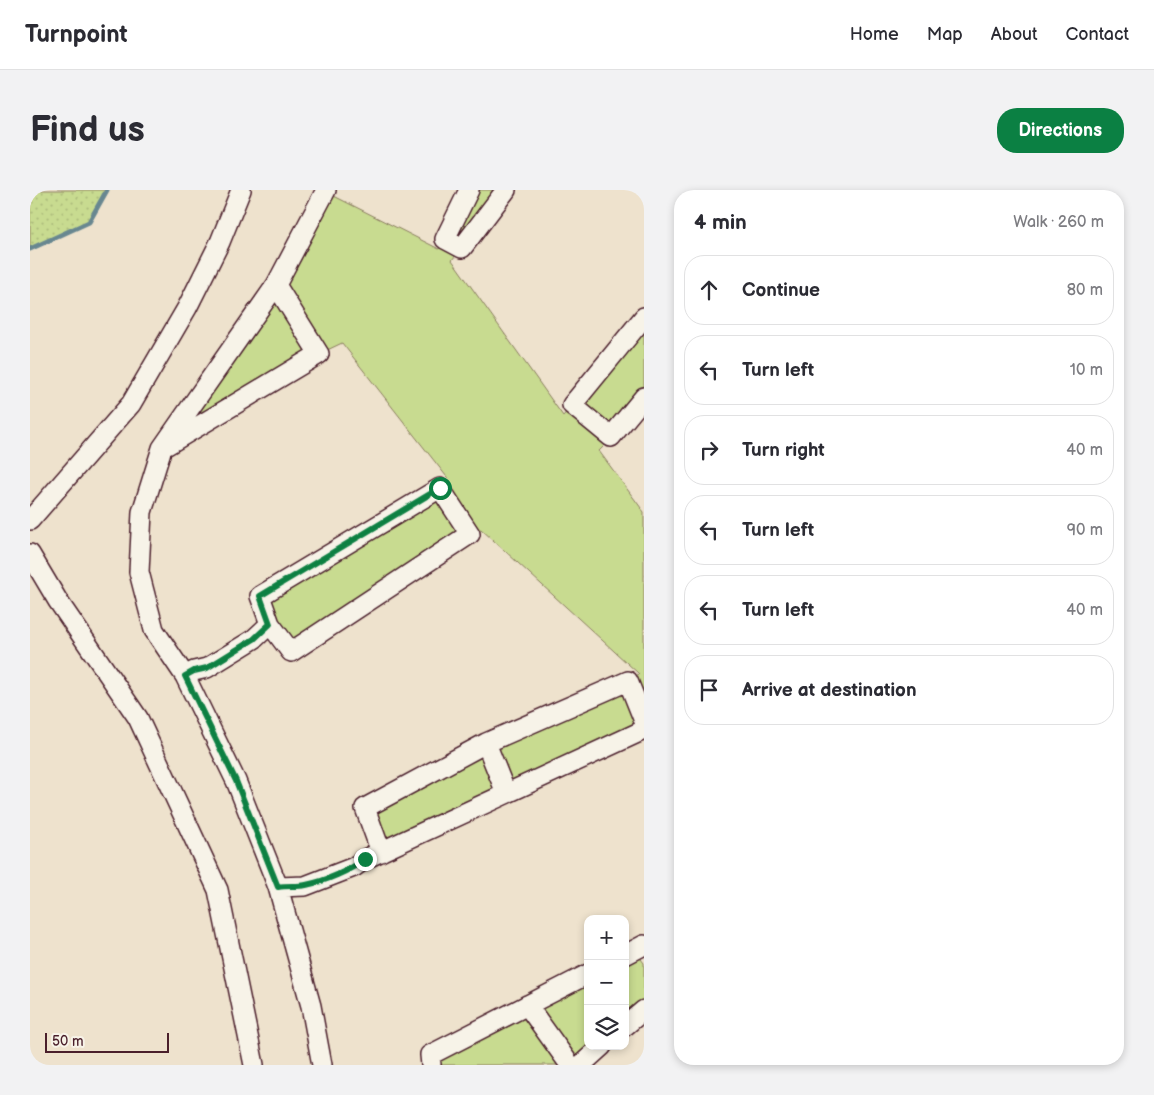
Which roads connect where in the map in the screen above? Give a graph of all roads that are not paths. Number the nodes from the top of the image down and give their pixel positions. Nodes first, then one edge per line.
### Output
1 (241, 190) edge
2 (326, 190) edge
3 (469, 190) edge
4 (506, 190) edge
5 (276, 285) junction
6 (644, 317) edge
7 (644, 397) edge
8 (162, 448) junction
9 (30, 520) edge
10 (30, 554) edge
11 (265, 628) junction
12 (189, 673) junction
13 (644, 721) edge
14 (644, 730) edge
15 (486, 743) junction
16 (506, 793) junction
17 (373, 855) junction
18 (284, 886) junction
19 (584, 976) edge
20 (527, 1005) junction
21 (644, 1010) edge
22 (629, 1023) edge
23 (598, 1050) edge
24 (254, 1065) edge
25 (322, 1065) edge
26 (431, 1065) edge
27 (570, 1065) edge
28 (581, 1065) edge

1 - 9 street
2 - 5 street
3 - 4 street
5 - 8 street
5 - 8 street
6 - 7 street
8 - 12 street
10 - 24 street
11 - 11 street
11 - 12 street
12 - 18 street
13 - 15 street
14 - 16 street
15 - 16 street
15 - 17 street
16 - 17 street
17 - 18 street
18 - 25 street
19 - 20 street
20 - 26 street
20 - 27 street
21 - 22 street
23 - 28 street

